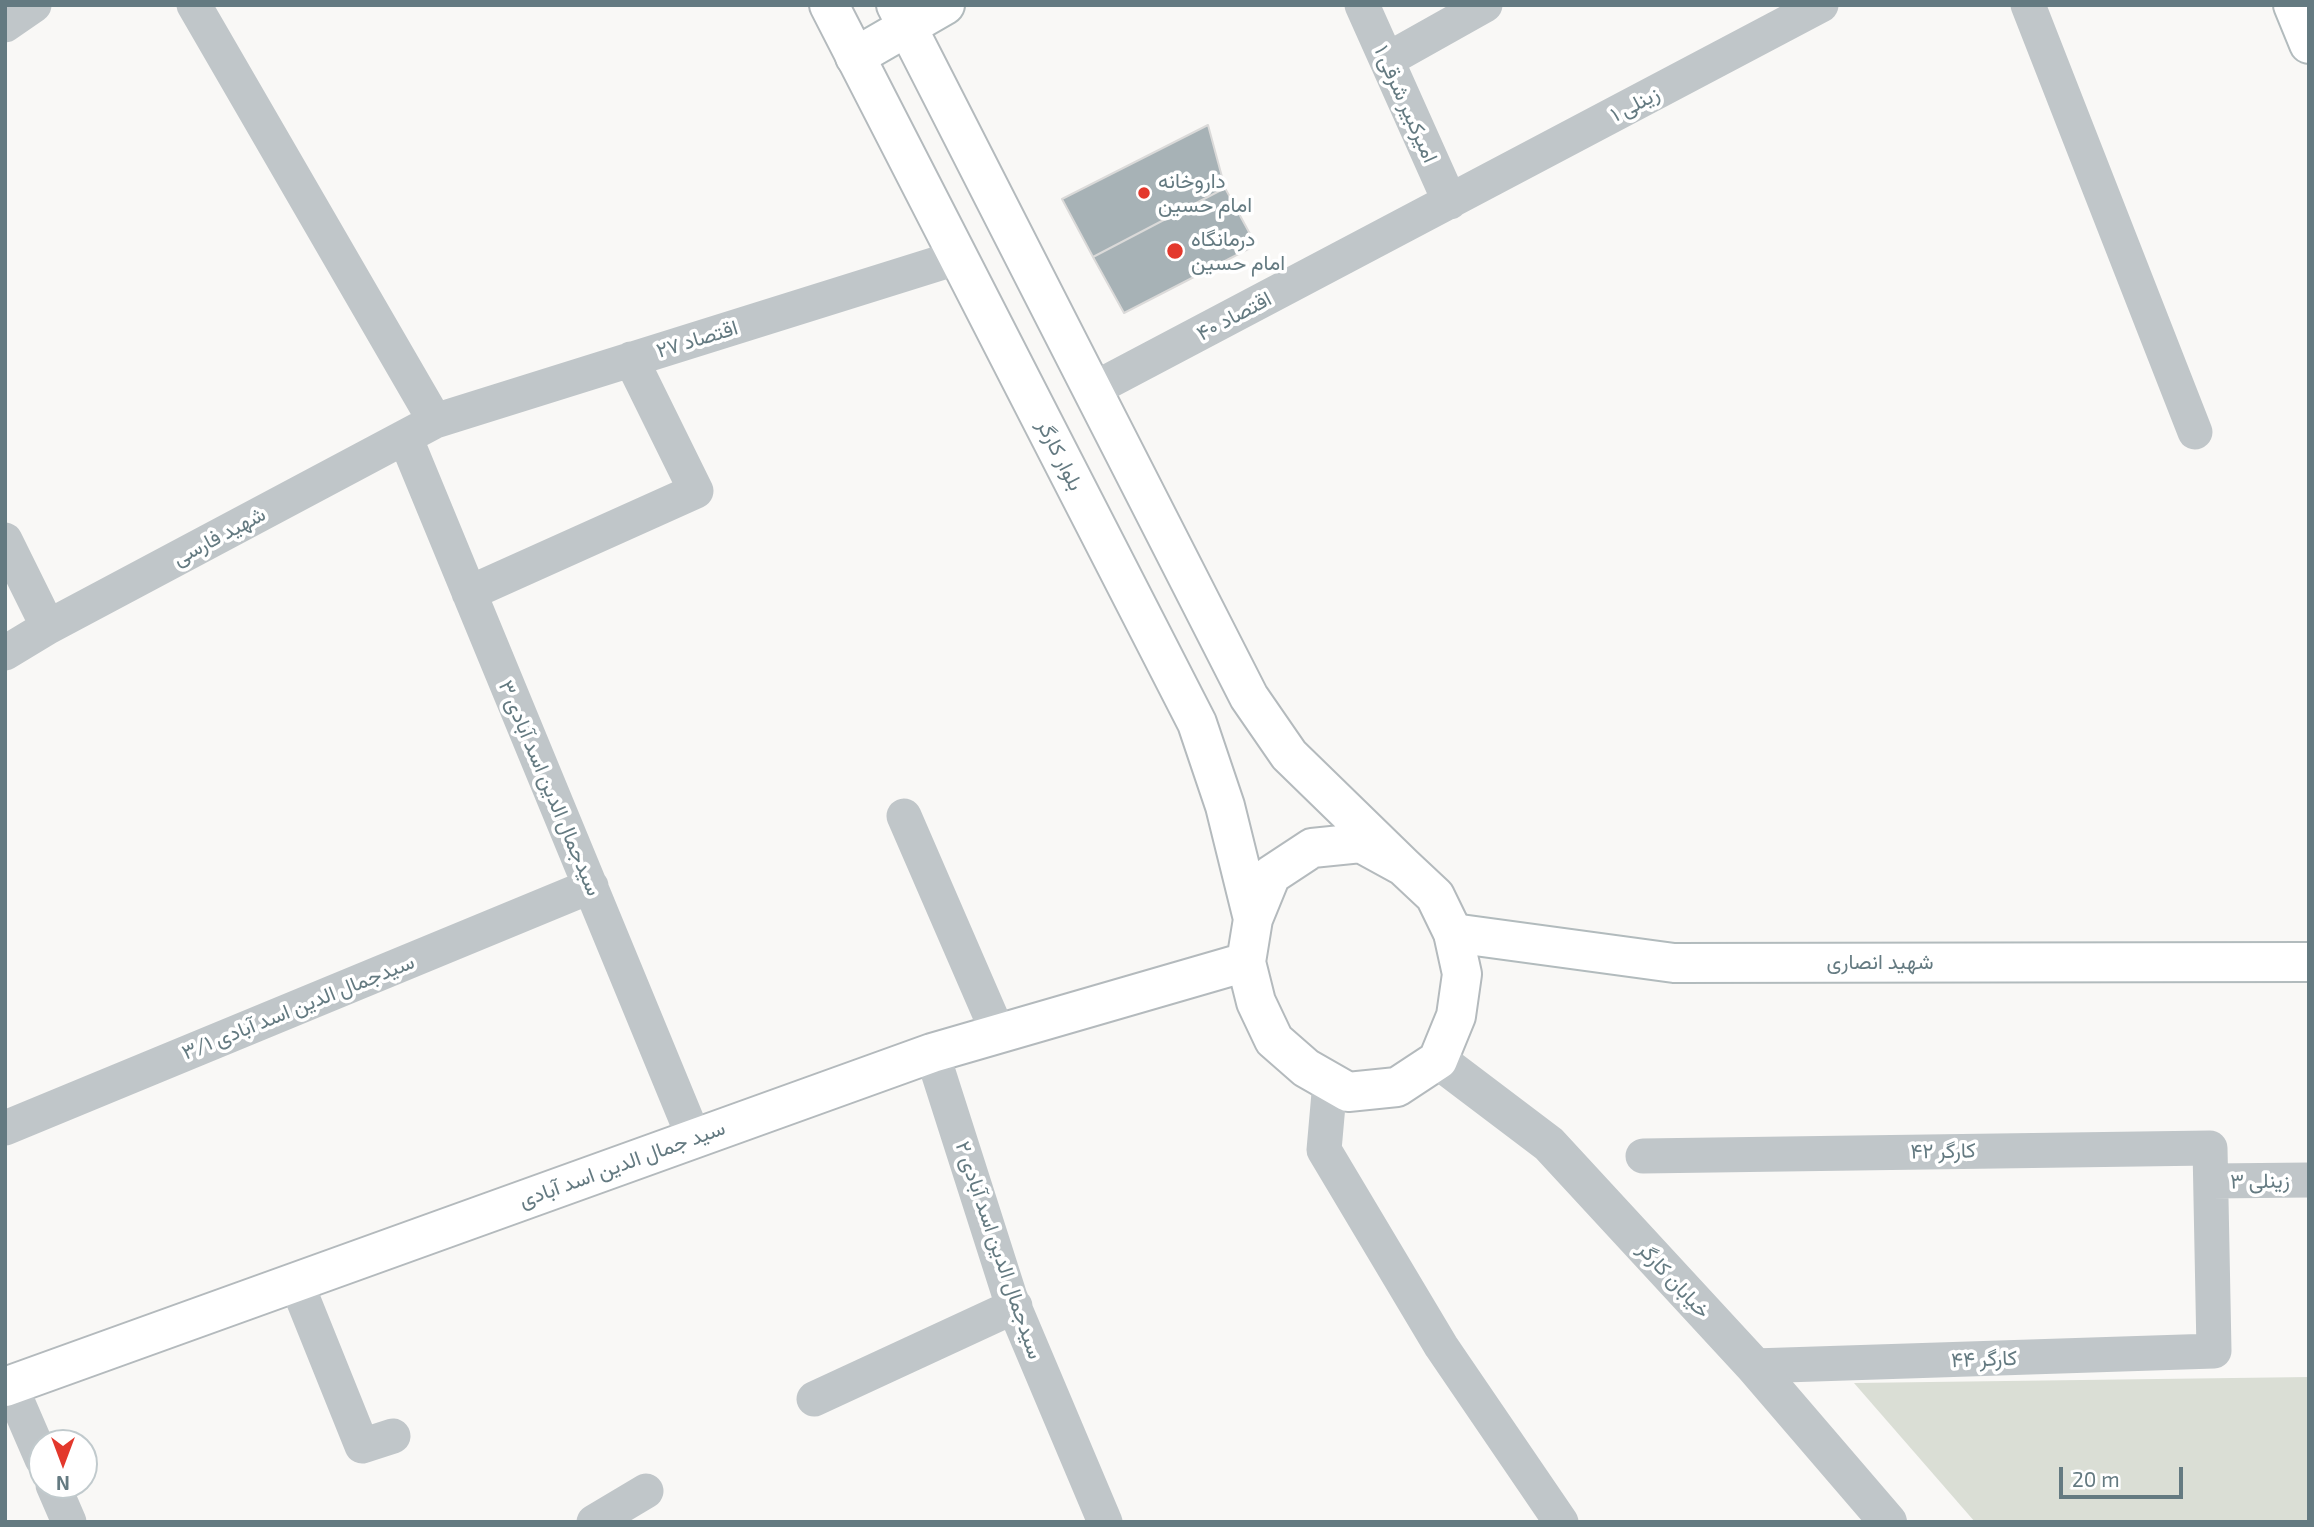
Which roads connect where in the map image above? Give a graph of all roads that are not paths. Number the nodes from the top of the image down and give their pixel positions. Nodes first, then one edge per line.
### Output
1 (34, 5) edge
2 (194, 5) edge
3 (829, 5) edge
4 (945, 5) edge
5 (1362, 5) edge
6 (1485, 5) edge
7 (1821, 5) edge
8 (2028, 5) edge
9 (2293, 5) edge
10 (901, 17) edge
11 (5, 25) edge
12 (2309, 44) edge
13 (855, 57) junction
14 (1387, 60) junction
15 (1450, 202) junction
16 (958, 257) junction
17 (631, 359) junction
18 (1092, 390) junction
19 (435, 421) junction
20 (2195, 432) dead end
21 (405, 437) junction
22 (5, 540) edge
23 (469, 593) junction
24 (48, 627) junction
25 (5, 653) edge
26 (904, 816) dead end
27 (1403, 866) junction
28 (591, 886) junction
29 (1253, 919) junction
30 (1453, 933) junction
31 (1247, 962) junction
32 (2309, 962) edge
33 (998, 1033) junction
34 (932, 1053) junction
35 (1438, 1060) junction
36 (1331, 1082) junction
37 (5, 1128) edge
38 (695, 1138) junction
39 (1643, 1156) dead end
40 (2309, 1180) edge
41 (2212, 1181) junction
42 (296, 1282) junction
43 (1015, 1306) junction
44 (1754, 1366) junction
45 (8, 1386) edge
46 (814, 1399) dead end
47 (28, 1429) edge
48 (393, 1436) dead end
49 (646, 1491) dead end
50 (59, 1499) edge
51 (69, 1522) edge
52 (594, 1522) edge
53 (1105, 1522) edge
54 (1561, 1522) edge
55 (1888, 1522) edge

1 - 11 street
2 - 19 street
3 - 13 main road, بلوار کارگر
4 - 10 main road
5 - 14 street, امیرکبیر شرقی ۱
6 - 14 street
7 - 15 street, زینلی ۱
8 - 20 street
9 - 12 main road
10 - 13 main road
10 - 18 main road
13 - 16 main road, بلوار کارگر
14 - 15 street, امیرکبیر شرقی ۱
15 - 18 street, اقتصاد ۴۰
16 - 17 street, اقتصاد ۲۷
16 - 29 main road, بلوار کارگر
17 - 19 street, اقتصاد ۲۷
17 - 23 street
18 - 27 main road
19 - 21 street, شهید فارسی
21 - 23 street, سیدجمال الدین اسد آبادی ۳
21 - 24 street, شهید فارسی
22 - 24 street
23 - 28 street, سیدجمال الدین اسد آبادی ۳
24 - 25 street, شهید فارسی
26 - 33 street
27 - 29 main road
27 - 30 main road
28 - 37 street, سیدجمال الدین اسد آبادی ۳/۱
28 - 38 street, سیدجمال الدین اسد آبادی ۳
29 - 31 main road
30 - 32 main road, شهید انصاری
30 - 35 main road
31 - 33 main road, سید جمال الدین اسد آبادی
31 - 36 main road
33 - 34 main road, سید جمال الدین اسد آبادی
34 - 38 main road, سید جمال الدین اسد آبادی
34 - 43 street, سیدجمال الدین اسد آبادی ۲
35 - 36 main road
35 - 44 street, خیابان کارگر
36 - 54 street
38 - 42 main road, سید جمال الدین اسد آبادی
39 - 41 street, کارگر ۴۲
40 - 41 street, زینلی ۳
41 - 44 street, کارگر ۴۴
42 - 45 main road, سید جمال الدین اسد آبادی
42 - 48 street
43 - 46 street
43 - 53 street, سیدجمال الدین اسد آبادی ۲
44 - 55 street, خیابان کارگر
45 - 47 street
49 - 52 street
50 - 51 street

